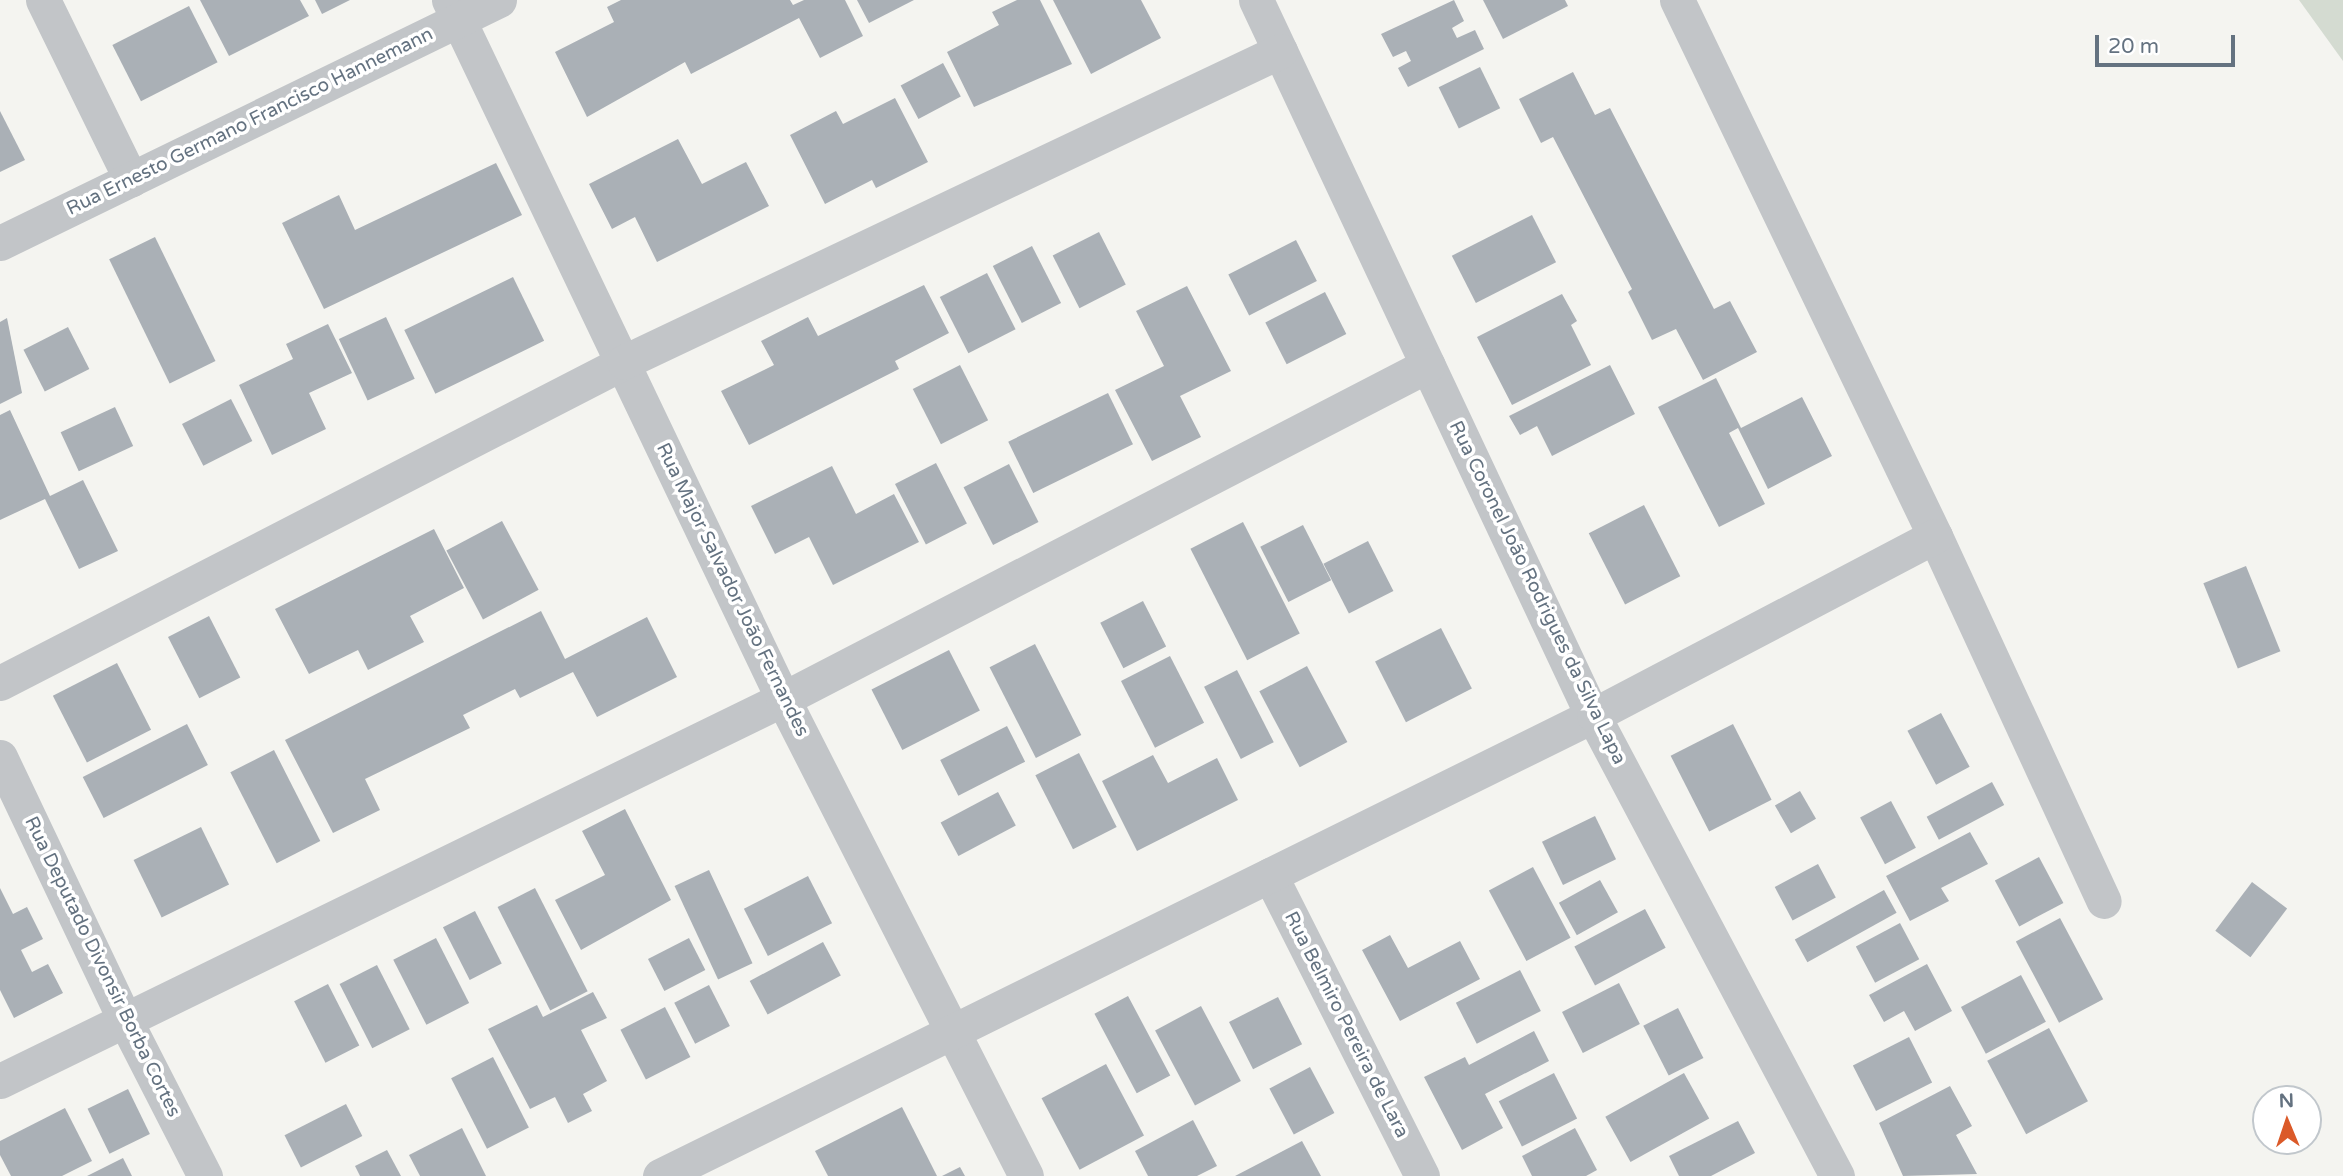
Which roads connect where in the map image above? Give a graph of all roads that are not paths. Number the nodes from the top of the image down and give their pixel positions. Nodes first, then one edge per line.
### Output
1 (43, 0) edge
2 (499, 0) edge
3 (1256, 0) edge
4 (1677, 0) edge
5 (453, 10) edge
6 (1280, 51) junction
7 (131, 180) junction
8 (0, 243) edge
9 (624, 362) junction
10 (1428, 365) junction
11 (1936, 536) junction
12 (0, 683) edge
13 (783, 699) junction
14 (1594, 715) junction
15 (0, 757) edge
16 (1270, 875) junction
17 (2104, 901) dead end
18 (124, 1018) junction
19 (955, 1030) junction
20 (0, 1081) edge
21 (205, 1176) edge
22 (660, 1176) edge
23 (1026, 1176) edge
24 (1422, 1176) edge
25 (1837, 1176) edge

1 - 7 street
2 - 5 street, Rua Ernesto Germano Francisco Hannemann
3 - 6 street, Rua Coronel João Rodrigues da Silva Lapa
4 - 11 street
5 - 7 street, Rua Ernesto Germano Francisco Hannemann
5 - 9 street, Rua Major Salvador João Fernandes
6 - 9 street
6 - 10 street, Rua Coronel João Rodrigues da Silva Lapa
7 - 8 street, Rua Ernesto Germano Francisco Hannemann
9 - 12 street
9 - 13 street, Rua Major Salvador João Fernandes
10 - 13 street
10 - 14 street, Rua Coronel João Rodrigues da Silva Lapa
11 - 14 street
11 - 17 street
13 - 18 street
13 - 19 street, Rua Major Salvador João Fernandes
14 - 16 street
14 - 25 street, Rua Coronel João Rodrigues da Silva Lapa
15 - 18 street, Rua Deputado Divonsir Borba Cortes
16 - 19 street
16 - 24 street, Rua Belmiro Pereira de Lara
18 - 20 street
18 - 21 street, Rua Deputado Divonsir Borba Cortes
19 - 22 street
19 - 23 street, Rua Major Salvador João Fernandes

